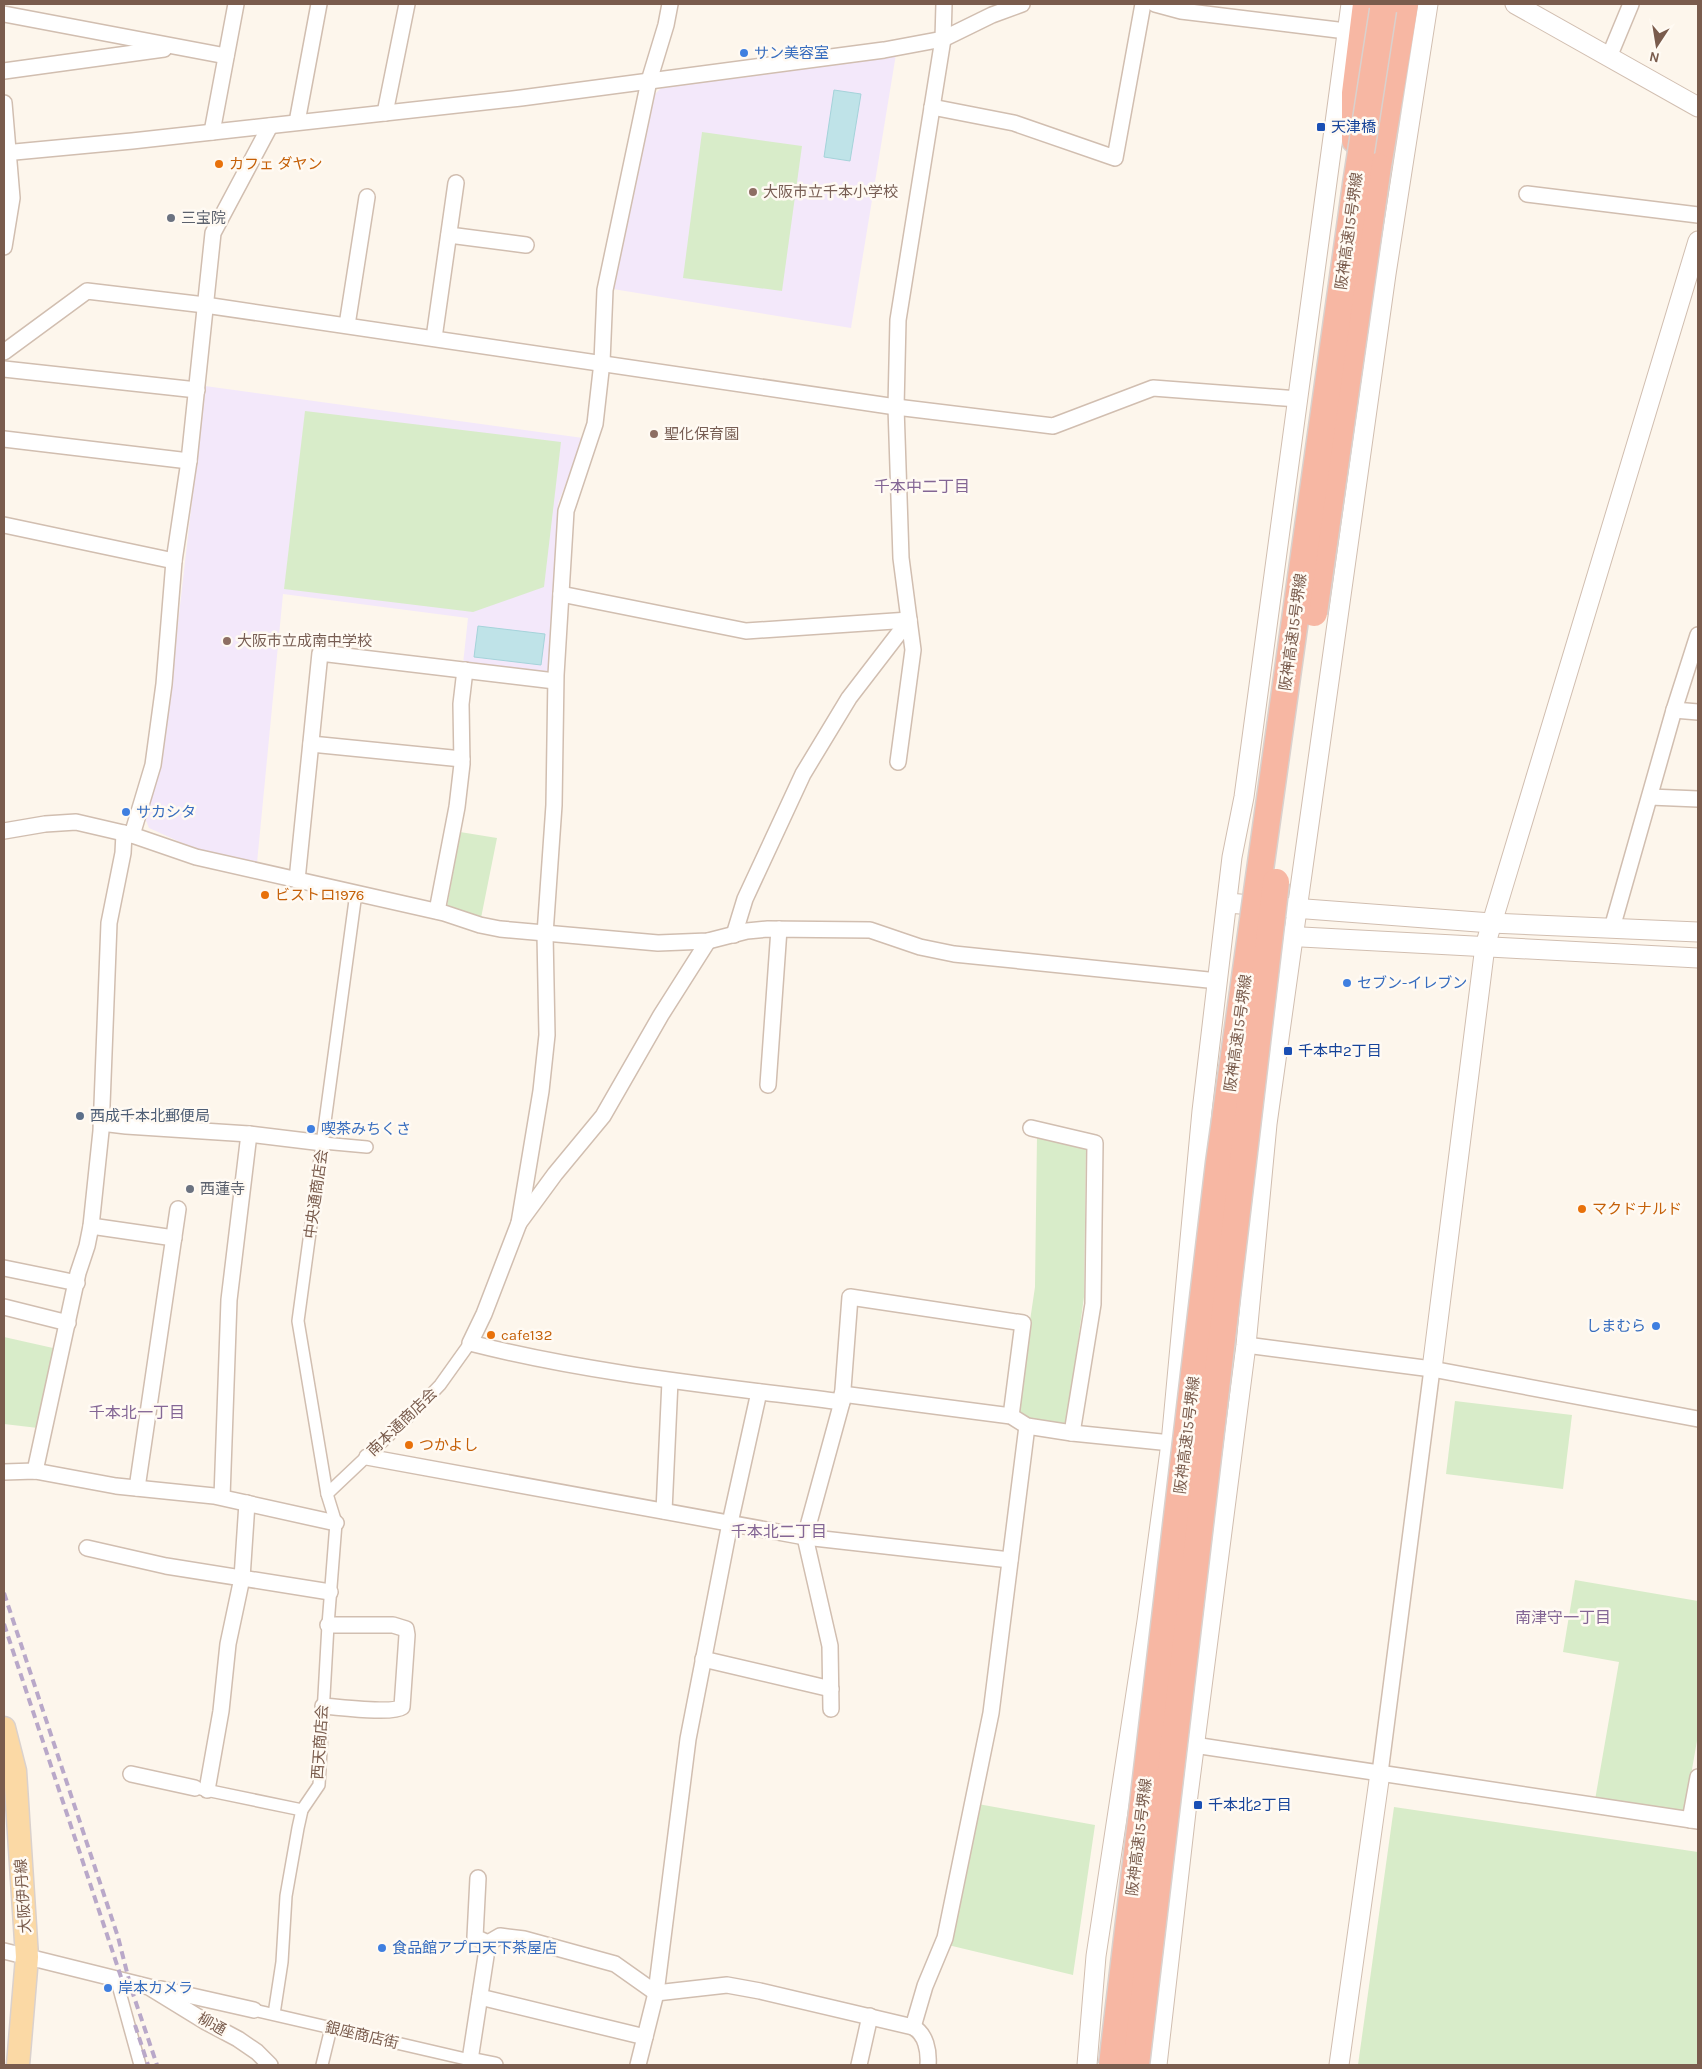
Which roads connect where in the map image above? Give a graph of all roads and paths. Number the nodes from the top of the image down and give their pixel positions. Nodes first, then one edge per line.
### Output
1 (236, 4) edge
2 (319, 4) edge
3 (407, 4) edge
4 (670, 4) edge
5 (944, 4) edge
6 (1022, 4) edge
7 (1143, 4) edge
8 (1155, 4) edge
9 (1351, 4) edge
10 (1366, 4) edge
11 (1384, 4) edge
12 (1405, 4) edge
13 (1428, 4) edge
14 (1515, 4) edge
15 (1631, 4) edge
16 (1174, 6) edge
17 (992, 9) edge
18 (4, 14) edge
19 (1346, 30) junction
20 (943, 39) junction
21 (178, 48) junction
22 (226, 56) junction
23 (1609, 57) junction
24 (4, 71) edge
25 (649, 81) junction
26 (4, 104) edge
27 (1698, 107) edge
28 (932, 108) junction
29 (385, 113) junction
30 (297, 122) junction
31 (270, 126) junction
32 (212, 132) junction
33 (6, 153) edge
34 (456, 183) dead end
35 (1356, 184) junction
36 (1527, 194) dead end
37 (367, 197) dead end
38 (1698, 215) edge
39 (448, 235) junction
40 (1698, 241) edge
41 (526, 244) dead end
42 (4, 247) edge
43 (205, 305) junction
44 (347, 325) junction
45 (434, 338) junction
46 (4, 352) edge
47 (602, 362) junction
48 (4, 369) edge
49 (197, 390) junction
50 (1298, 399) junction
51 (896, 407) junction
52 (4, 439) edge
53 (190, 462) junction
54 (4, 525) edge
55 (174, 561) junction
56 (561, 594) junction
57 (909, 620) junction
58 (1698, 635) edge
59 (465, 670) junction
60 (556, 681) junction
61 (1674, 710) junction
62 (1698, 712) edge
63 (311, 744) junction
64 (462, 759) junction
65 (898, 762) dead end
66 (1650, 797) junction
67 (1698, 799) edge
68 (4, 831) edge
69 (128, 834) junction
70 (297, 880) junction
71 (356, 893) junction
72 (1227, 903) junction
73 (1297, 909) junction
74 (437, 911) junction
75 (1491, 923) junction
76 (1612, 928) junction
77 (779, 929) junction
78 (1223, 932) junction
79 (1698, 932) edge
80 (546, 934) junction
81 (734, 935) junction
82 (1294, 936) junction
83 (708, 941) junction
84 (1485, 946) junction
85 (1698, 958) edge
86 (1218, 981) junction
87 (768, 1085) dead end
88 (101, 1123) junction
89 (1031, 1128) dead end
90 (249, 1134) junction
91 (323, 1144) junction
92 (367, 1147) dead end
93 (178, 1209) dead end
94 (518, 1223) junction
95 (91, 1226) junction
96 (174, 1238) junction
97 (4, 1268) edge
98 (76, 1283) junction
99 (4, 1307) edge
100 (68, 1323) junction
101 (470, 1343) junction
102 (1246, 1345) junction
103 (1432, 1370) junction
104 (670, 1381) junction
105 (759, 1392) junction
106 (842, 1398) junction
107 (1011, 1416) junction
108 (1698, 1419) edge
109 (1027, 1426) junction
110 (1072, 1433) junction
111 (1171, 1443) junction
112 (367, 1457) junction
113 (35, 1471) junction
114 (4, 1472) edge
115 (137, 1488) junction
116 (327, 1494) junction
117 (222, 1497) junction
118 (247, 1503) junction
119 (664, 1511) junction
120 (336, 1523) junction
121 (730, 1523) junction
122 (805, 1537) junction
123 (87, 1548) dead end
124 (1010, 1560) junction
125 (242, 1578) junction
126 (330, 1592) junction
127 (328, 1625) junction
128 (703, 1659) junction
129 (831, 1689) junction
130 (323, 1706) junction
131 (831, 1709) dead end
132 (4, 1728) edge
133 (1194, 1745) junction
134 (1380, 1773) junction
135 (131, 1774) dead end
136 (1698, 1777) edge
137 (201, 1789) junction
138 (302, 1810) junction
139 (1694, 1820) edge
140 (478, 1878) dead end
141 (488, 1943) junction
142 (4, 1951) edge
143 (27, 1957) junction
144 (116, 1978) junction
145 (150, 1987) junction
146 (656, 1993) junction
147 (480, 1997) junction
148 (254, 2010) joint
149 (274, 2014) junction
150 (870, 2016) junction
151 (913, 2026) junction
152 (331, 2028) junction
153 (645, 2037) junction
154 (470, 2060) junction
155 (18, 2065) edge
156 (140, 2065) edge
157 (270, 2065) edge
158 (322, 2065) edge
159 (495, 2065) edge
160 (638, 2065) edge
161 (859, 2065) edge
162 (928, 2065) edge
163 (1087, 2065) edge
164 (1112, 2065) edge
165 (1136, 2065) edge
166 (1157, 2065) edge
167 (1340, 2065) edge

1 - 22 street
2 - 30 street
3 - 29 street
4 - 25 street
5 - 20 street
6 - 17 street
7 - 28 street
8 - 16 street
9 - 19 street
10 - 35 highway, bridge
11 - 35 highway, 阪神高速15号堺線, bridge
12 - 165 highway, 阪神高速15号堺線, bridge
13 - 73 street
14 - 23 street
15 - 23 street
16 - 19 street
17 - 20 street
18 - 21 street
19 - 50 street
20 - 25 street
20 - 28 street
21 - 22 street
21 - 24 street
22 - 32 street
23 - 27 street
25 - 29 street
25 - 47 street
26 - 33 street
28 - 51 street
29 - 30 street
30 - 31 street
31 - 32 street
31 - 43 street
32 - 33 street
33 - 42 street
34 - 39 street
35 - 164 highway, 阪神高速15号堺線, bridge
36 - 38 street
37 - 44 street
39 - 41 street
39 - 45 street
40 - 75 street
43 - 44 street
43 - 46 street
43 - 49 street
44 - 45 street
45 - 47 street
47 - 51 street
47 - 56 street
48 - 49 street
49 - 53 street
50 - 51 street
50 - 72 street
51 - 57 street
52 - 53 street
53 - 55 street
54 - 55 street
55 - 69 street
56 - 57 street
56 - 60 street
57 - 65 street
57 - 81 street
58 - 61 street
59 - 60 street
59 - 63 street
59 - 64 street
60 - 80 street
61 - 62 street
61 - 66 street
63 - 64 street
63 - 70 street
64 - 74 street
66 - 67 street
66 - 76 street
68 - 69 street
69 - 70 street
69 - 88 street
70 - 71 street
71 - 74 street
71 - 91 street, 中央通商店会
72 - 73 street
72 - 78 street
73 - 75 street
73 - 82 street
74 - 80 street
75 - 76 street
75 - 84 street
76 - 79 street
77 - 81 street
77 - 86 street
77 - 87 street
78 - 82 street
78 - 86 street
80 - 83 street
80 - 94 street
81 - 83 street
82 - 84 street
82 - 102 street
83 - 94 street
84 - 85 street
84 - 103 street
86 - 111 street
88 - 90 street
88 - 95 street
89 - 110 street
90 - 91 street
90 - 117 street
91 - 92 street
91 - 116 street, 中央通商店会
93 - 96 street
94 - 101 street
95 - 96 street
95 - 98 street
96 - 115 street
97 - 98 street
98 - 100 street
99 - 100 street
100 - 113 street
101 - 104 street
101 - 112 street, 南本通商店会
102 - 103 street
102 - 133 street
103 - 108 street
103 - 134 street
104 - 105 street
104 - 119 street
105 - 106 street
105 - 121 street
106 - 107 street
106 - 107 street
106 - 122 street
107 - 109 street
109 - 110 street
109 - 124 street
110 - 111 street
111 - 163 street
112 - 116 street, 南本通商店会
112 - 119 street
113 - 114 street
113 - 115 street
115 - 117 street
116 - 120 street, 西天商店会
117 - 118 street
118 - 120 street
118 - 125 street
119 - 121 street
120 - 126 street, 西天商店会
121 - 122 street
121 - 128 street
122 - 124 street
122 - 129 street
123 - 125 street
124 - 151 street
125 - 126 street
125 - 137 street
126 - 127 street, 西天商店会
127 - 130 street, 西天商店会
127 - 130 street
128 - 129 street
128 - 146 street
129 - 131 street
130 - 138 street, 西天商店会
132 - 143 main road, 大阪伊丹線
133 - 134 street
133 - 166 street
134 - 139 street
134 - 167 street
135 - 137 street
136 - 139 street
137 - 138 street
138 - 149 street, 西天商店会
140 - 141 street
141 - 146 street
141 - 147 street
142 - 143 street, 柳通
143 - 144 street, 柳通
143 - 155 main road, 大阪伊丹線
144 - 145 street, 柳通
144 - 156 street
145 - 148 street
145 - 157 street, 柳通
146 - 150 street
146 - 153 street
147 - 153 street
147 - 154 street
148 - 149 street, 銀座商店街
149 - 152 street, 銀座商店街
150 - 151 street
150 - 161 street
151 - 162 street
152 - 154 street, 銀座商店街
152 - 158 street
153 - 160 street
154 - 159 street

